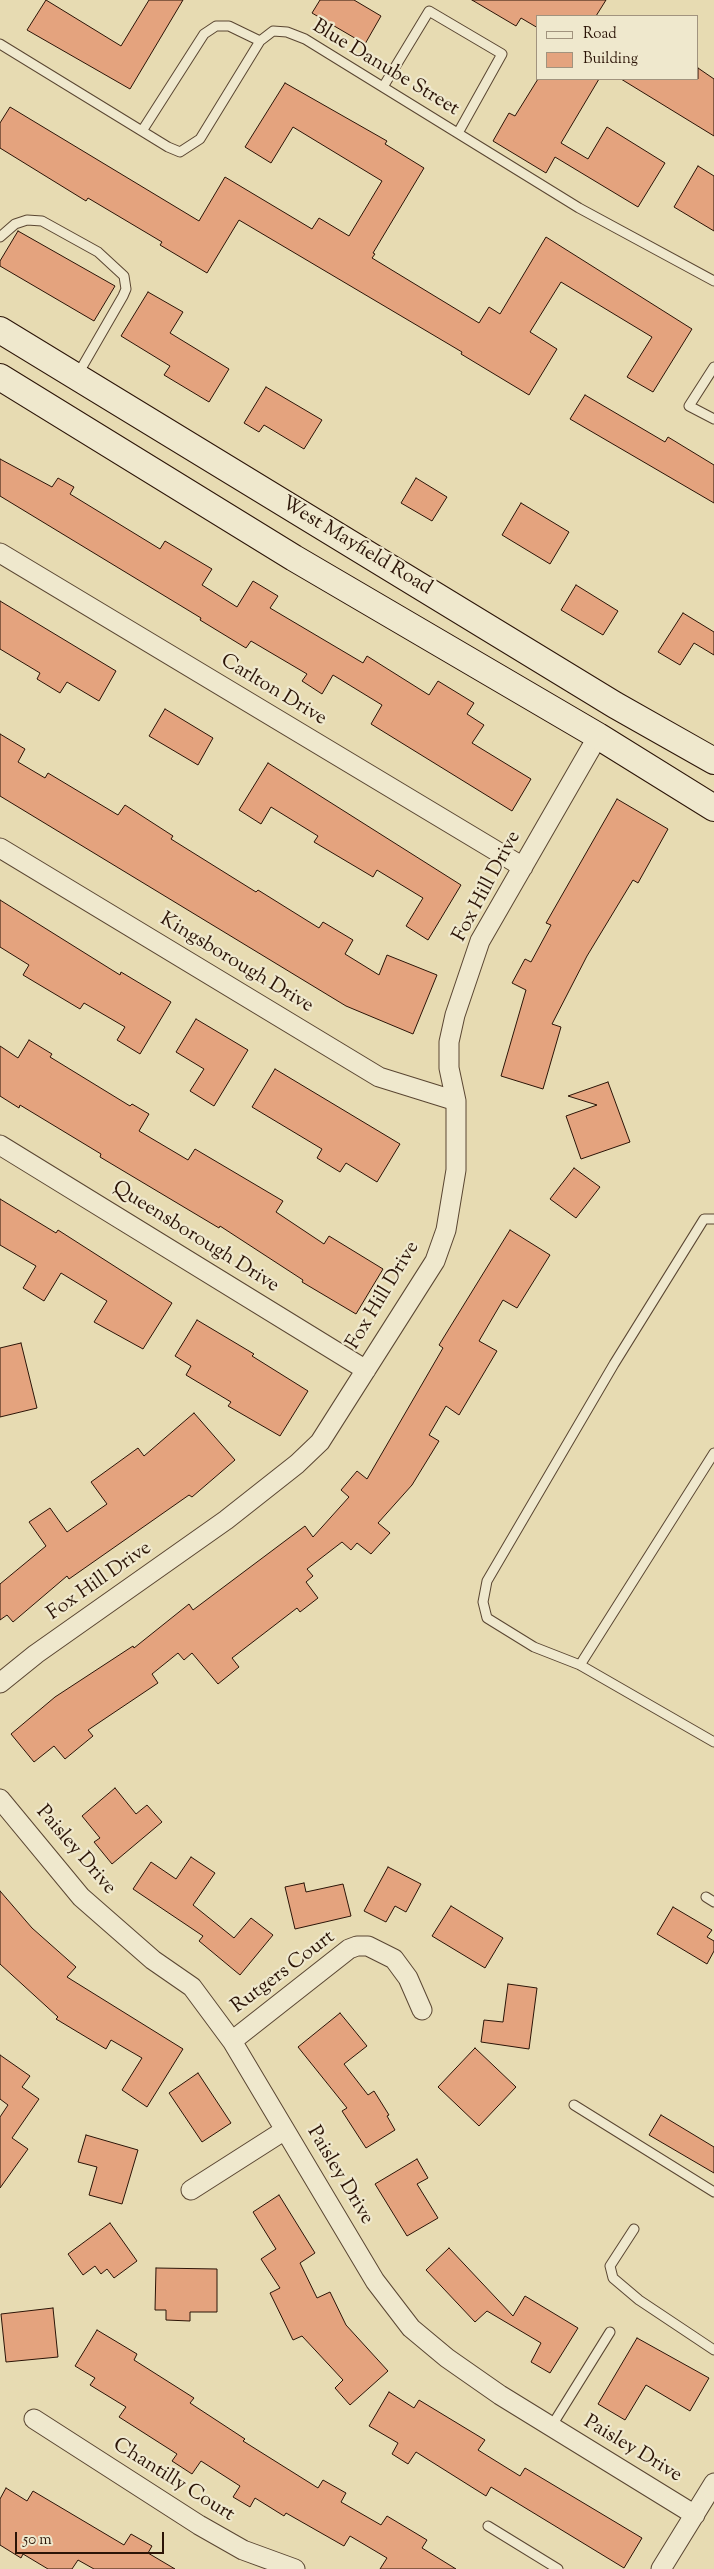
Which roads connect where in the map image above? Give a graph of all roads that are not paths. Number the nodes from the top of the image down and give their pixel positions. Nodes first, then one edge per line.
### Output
1 (260, 41) junction
2 (0, 44) edge
3 (383, 87) junction
4 (142, 131) junction
5 (458, 134) junction
6 (0, 237) edge
7 (714, 281) edge
8 (0, 330) edge
9 (714, 367) edge
10 (0, 377) edge
11 (76, 377) junction
12 (714, 419) edge
13 (0, 553) edge
14 (598, 736) junction
15 (714, 761) edge
16 (714, 767) edge
17 (704, 802) edge
18 (0, 848) edge
19 (523, 867) junction
20 (456, 1101) junction
21 (0, 1145) edge
22 (714, 1219) edge
23 (366, 1370) junction
24 (714, 1453) edge
25 (580, 1665) junction
26 (0, 1683) edge
27 (714, 1742) edge
28 (0, 1799) edge
29 (422, 2010) dead end
30 (232, 2041) junction
31 (574, 2105) dead end
32 (285, 2130) junction
33 (191, 2190) dead end
34 (714, 2192) edge
35 (634, 2229) dead end
36 (610, 2332) dead end
37 (714, 2350) edge
38 (34, 2419) dead end
39 (551, 2427) junction
40 (714, 2483) edge
41 (695, 2515) junction
42 (488, 2526) dead end
43 (295, 2569) edge
44 (558, 2569) edge
45 (661, 2569) edge

1 - 3 lane, Blue Danube Street
1 - 4 lane
1 - 4 lane
2 - 4 lane
3 - 5 lane, Blue Danube Street
3 - 5 lane
5 - 7 lane, Blue Danube Street
6 - 11 lane
8 - 11 main road, West Mayfield Road
9 - 12 lane
10 - 14 main road, West Mayfield Road
11 - 15 main road, West Mayfield Road
13 - 19 street, Carlton Drive
14 - 17 main road, West Mayfield Road
14 - 19 street, Fox Hill Drive
16 - 17 main road
18 - 20 street, Kingsborough Drive
19 - 20 street, Fox Hill Drive
20 - 23 street, Fox Hill Drive
21 - 23 street, Queensborough Drive
22 - 25 lane
23 - 26 street, Fox Hill Drive
24 - 25 lane
25 - 27 lane
28 - 30 street, Paisley Drive
29 - 30 street, Rutgers Court
30 - 32 street, Paisley Drive
31 - 34 lane
32 - 33 street
32 - 39 street, Paisley Drive
35 - 37 lane
36 - 39 lane
38 - 43 street, Chantilly Court
39 - 41 street, Paisley Drive
40 - 41 street
41 - 45 street
42 - 44 lane

